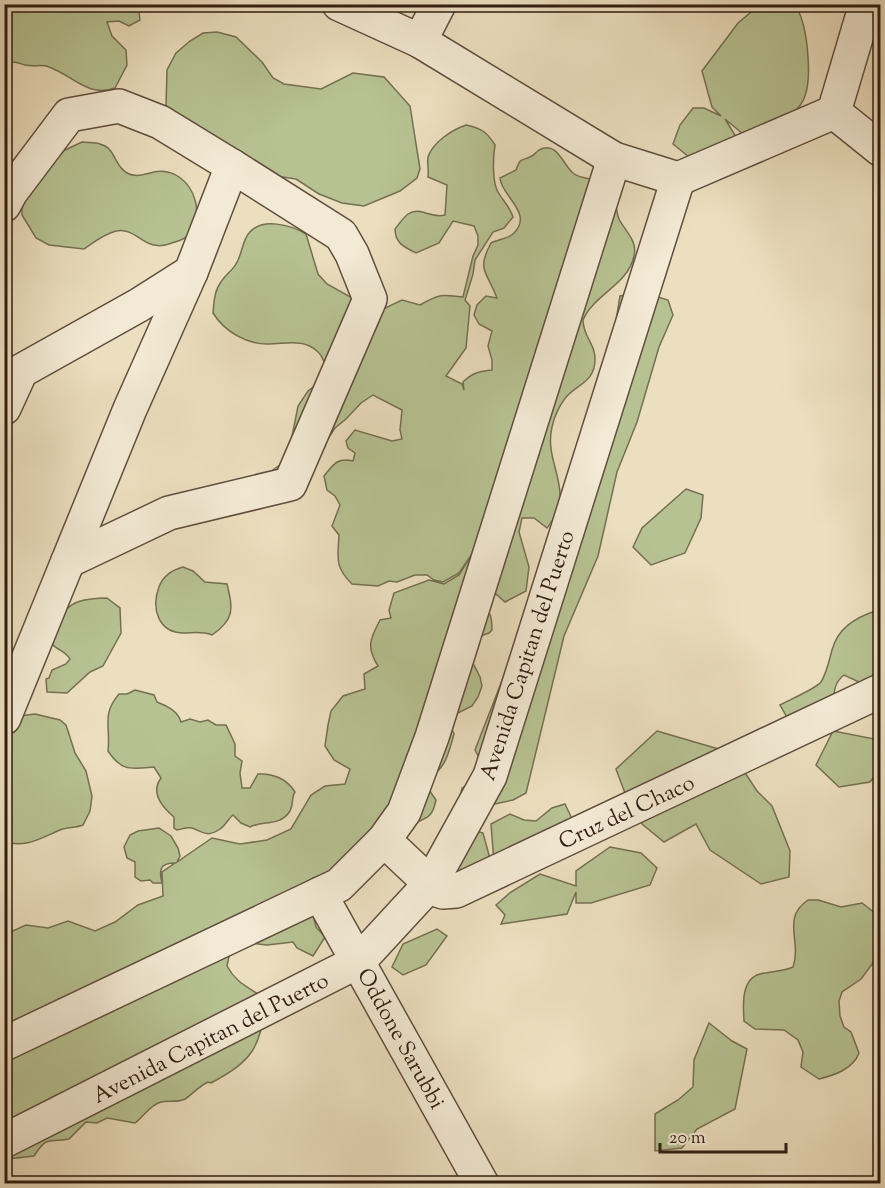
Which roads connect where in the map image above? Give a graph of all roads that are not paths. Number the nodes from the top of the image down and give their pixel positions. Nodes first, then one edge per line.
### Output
1 (339, 4) edge
2 (439, 4) edge
3 (866, 4) edge
4 (420, 41) junction
5 (834, 112) junction
6 (880, 149) edge
7 (614, 159) junction
8 (232, 166) junction
9 (678, 179) junction
10 (4, 205) edge
11 (191, 273) junction
12 (4, 408) edge
13 (68, 561) junction
14 (880, 691) edge
15 (4, 718) edge
16 (384, 840) junction
17 (431, 883) junction
18 (320, 894) junction
19 (359, 961) junction
20 (4, 1044) edge
21 (4, 1141) edge
22 (482, 1184) edge

1 - 4 street
2 - 4 street
3 - 5 street
4 - 7 street
5 - 6 street
5 - 9 street
7 - 9 street
7 - 16 street
8 - 10 street
8 - 11 street
8 - 13 street
9 - 17 street, Avenida Capitan del Puerto
11 - 12 street
11 - 13 street
13 - 15 street
14 - 17 street, Cruz del Chaco
16 - 17 street, Cruz del Chaco
16 - 18 street
17 - 19 street, Avenida Capitan del Puerto
18 - 19 street, Oddone Sarubbi
18 - 20 street
19 - 21 street, Avenida Capitan del Puerto
19 - 22 street, Oddone Sarubbi

